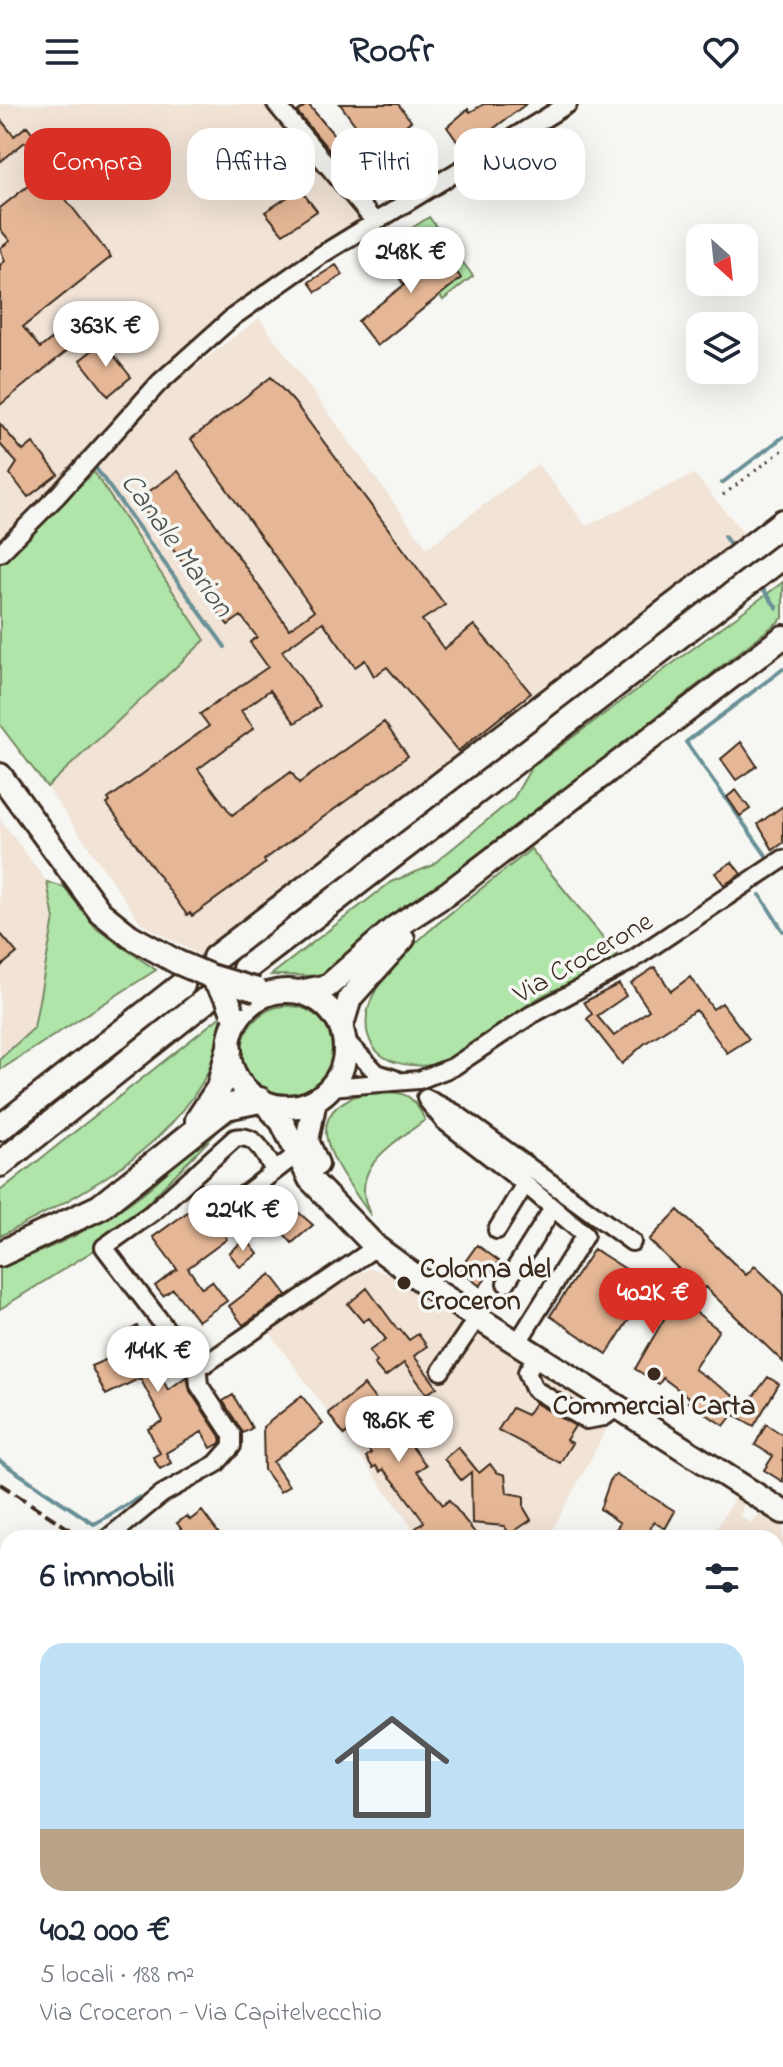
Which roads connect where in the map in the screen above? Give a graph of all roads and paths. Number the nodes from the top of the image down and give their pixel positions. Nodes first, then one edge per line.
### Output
1 (276, 104) edge
2 (568, 104) edge
3 (375, 222) junction
4 (783, 450) edge
5 (723, 495) dead end
6 (783, 522) edge
7 (0, 553) edge
8 (783, 556) edge
9 (783, 637) edge
10 (0, 775) edge
11 (783, 859) edge
12 (448, 893) junction
13 (180, 973) junction
14 (211, 978) junction
15 (257, 984) junction
16 (299, 992) junction
17 (231, 1030) junction
18 (342, 1033) junction
19 (419, 1080) junction
20 (400, 1081) junction
21 (323, 1093) junction
22 (426, 1098) junction
23 (262, 1101) junction
24 (0, 1128) edge
25 (175, 1146) junction
26 (297, 1154) junction
27 (0, 1164) edge
28 (274, 1170) junction
29 (525, 1184) junction
30 (232, 1204) dead end
31 (553, 1208) junction
32 (348, 1218) junction
33 (497, 1230) dead end
34 (632, 1242) dead end
35 (376, 1247) junction
36 (0, 1254) edge
37 (506, 1283) dead end
38 (477, 1318) junction
39 (518, 1342) junction
40 (537, 1355) junction
41 (197, 1363) junction
42 (441, 1371) dead end
43 (618, 1407) junction
44 (783, 1512) edge
45 (118, 1530) edge

1 - 3 street
2 - 3 street
3 - 7 street
4 - 5 path
6 - 14 highway
8 - 15 highway
9 - 12 main road
10 - 13 main road
11 - 19 street, Via Crocerone
12 - 16 main road
12 - 18 main road
13 - 14 main road, bridge
13 - 24 highway
14 - 15 main road, bridge
14 - 17 main road, bridge
14 - 27 highway
15 - 16 main road
15 - 17 main road
16 - 18 main road
17 - 23 main road
17 - 25 highway
18 - 20 street
18 - 21 main road
19 - 20 street, Via Crocerone
19 - 22 street
20 - 21 street, Via Crocerone
21 - 23 main road
21 - 32 main road
22 - 29 street
22 - 34 street
23 - 25 highway
23 - 26 main road
25 - 36 highway
26 - 28 street
26 - 32 main road
28 - 30 street
28 - 41 street
29 - 31 street
29 - 33 street
31 - 37 street
31 - 39 street
32 - 35 main road
35 - 38 main road
35 - 41 street
38 - 39 main road
38 - 42 street
39 - 40 main road
40 - 43 main road
40 - 43 street
41 - 45 street
43 - 44 main road

